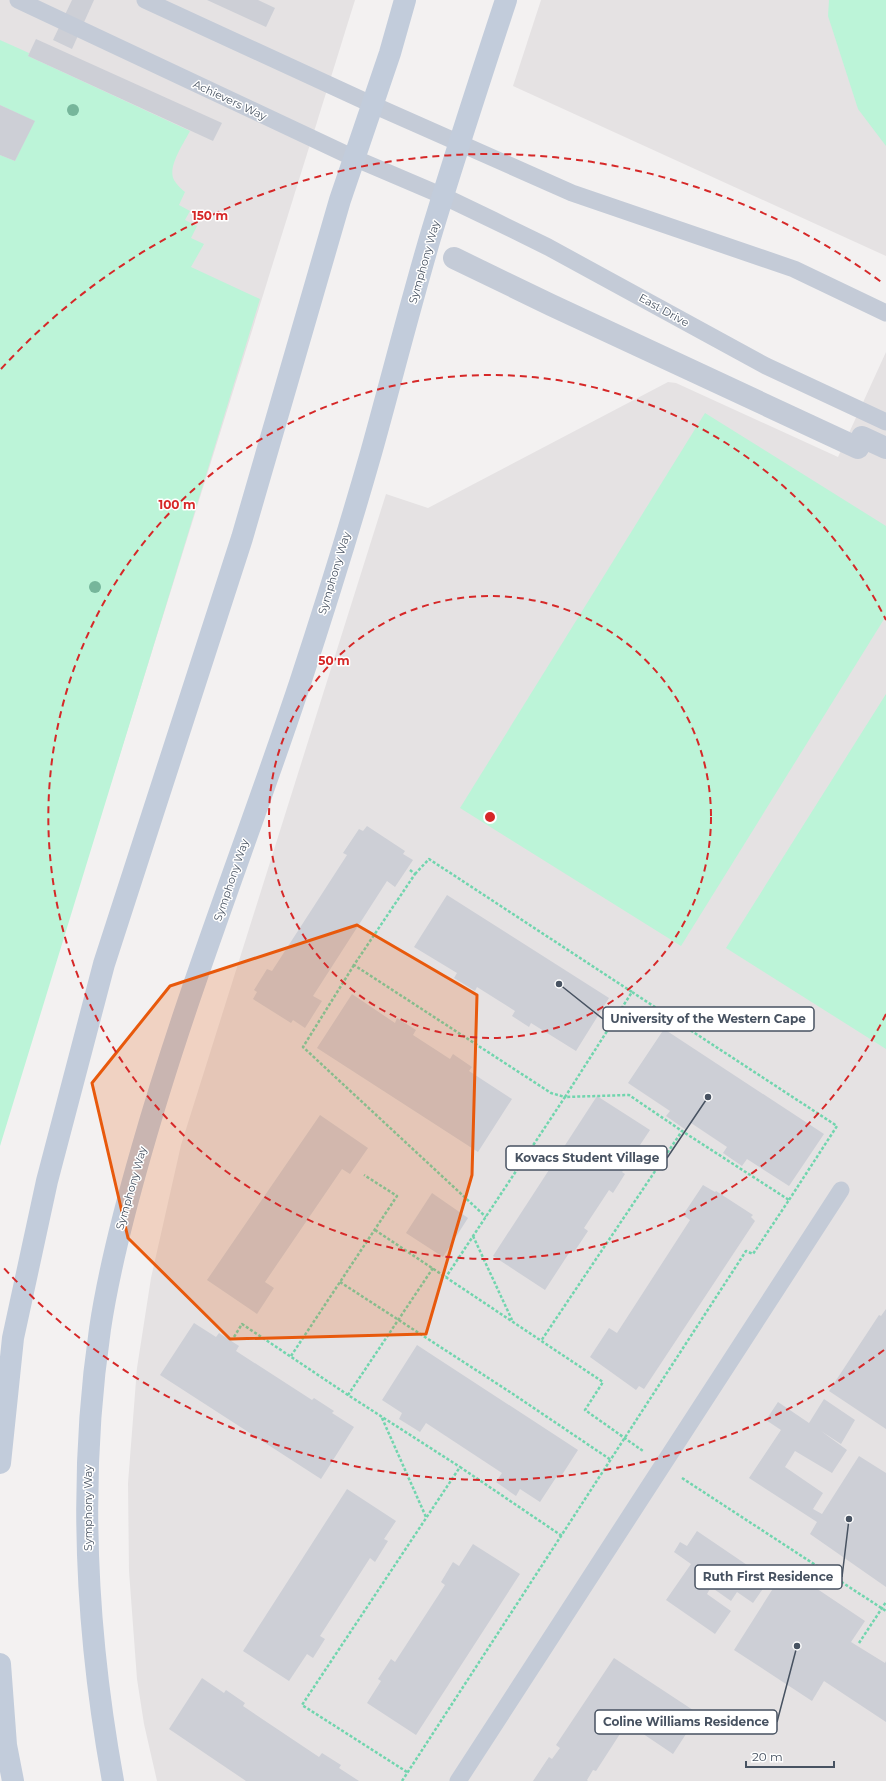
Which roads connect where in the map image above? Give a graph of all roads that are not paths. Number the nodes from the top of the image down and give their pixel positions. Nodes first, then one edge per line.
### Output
1 (18, 0) edge
2 (145, 0) edge
3 (406, 0) edge
4 (506, 0) edge
5 (371, 104) junction
6 (459, 142) junction
7 (354, 158) junction
8 (443, 196) junction
9 (454, 258) dead end
10 (886, 313) edge
11 (886, 422) edge
12 (886, 448) edge
13 (841, 1190) dead end
14 (0, 1463) edge
15 (0, 1664) edge
16 (13, 1781) edge
17 (113, 1781) edge
18 (458, 1781) edge

1 - 7 lane, Achievers Way
2 - 5 lane
3 - 5 main road
4 - 6 main road, Symphony Way
5 - 6 lane
5 - 7 main road
6 - 8 main road, Symphony Way
6 - 10 lane
7 - 8 lane, Achievers Way
7 - 14 main road
8 - 11 lane, East Drive
8 - 17 main road, Symphony Way
9 - 12 street
13 - 18 lane
15 - 16 main road

